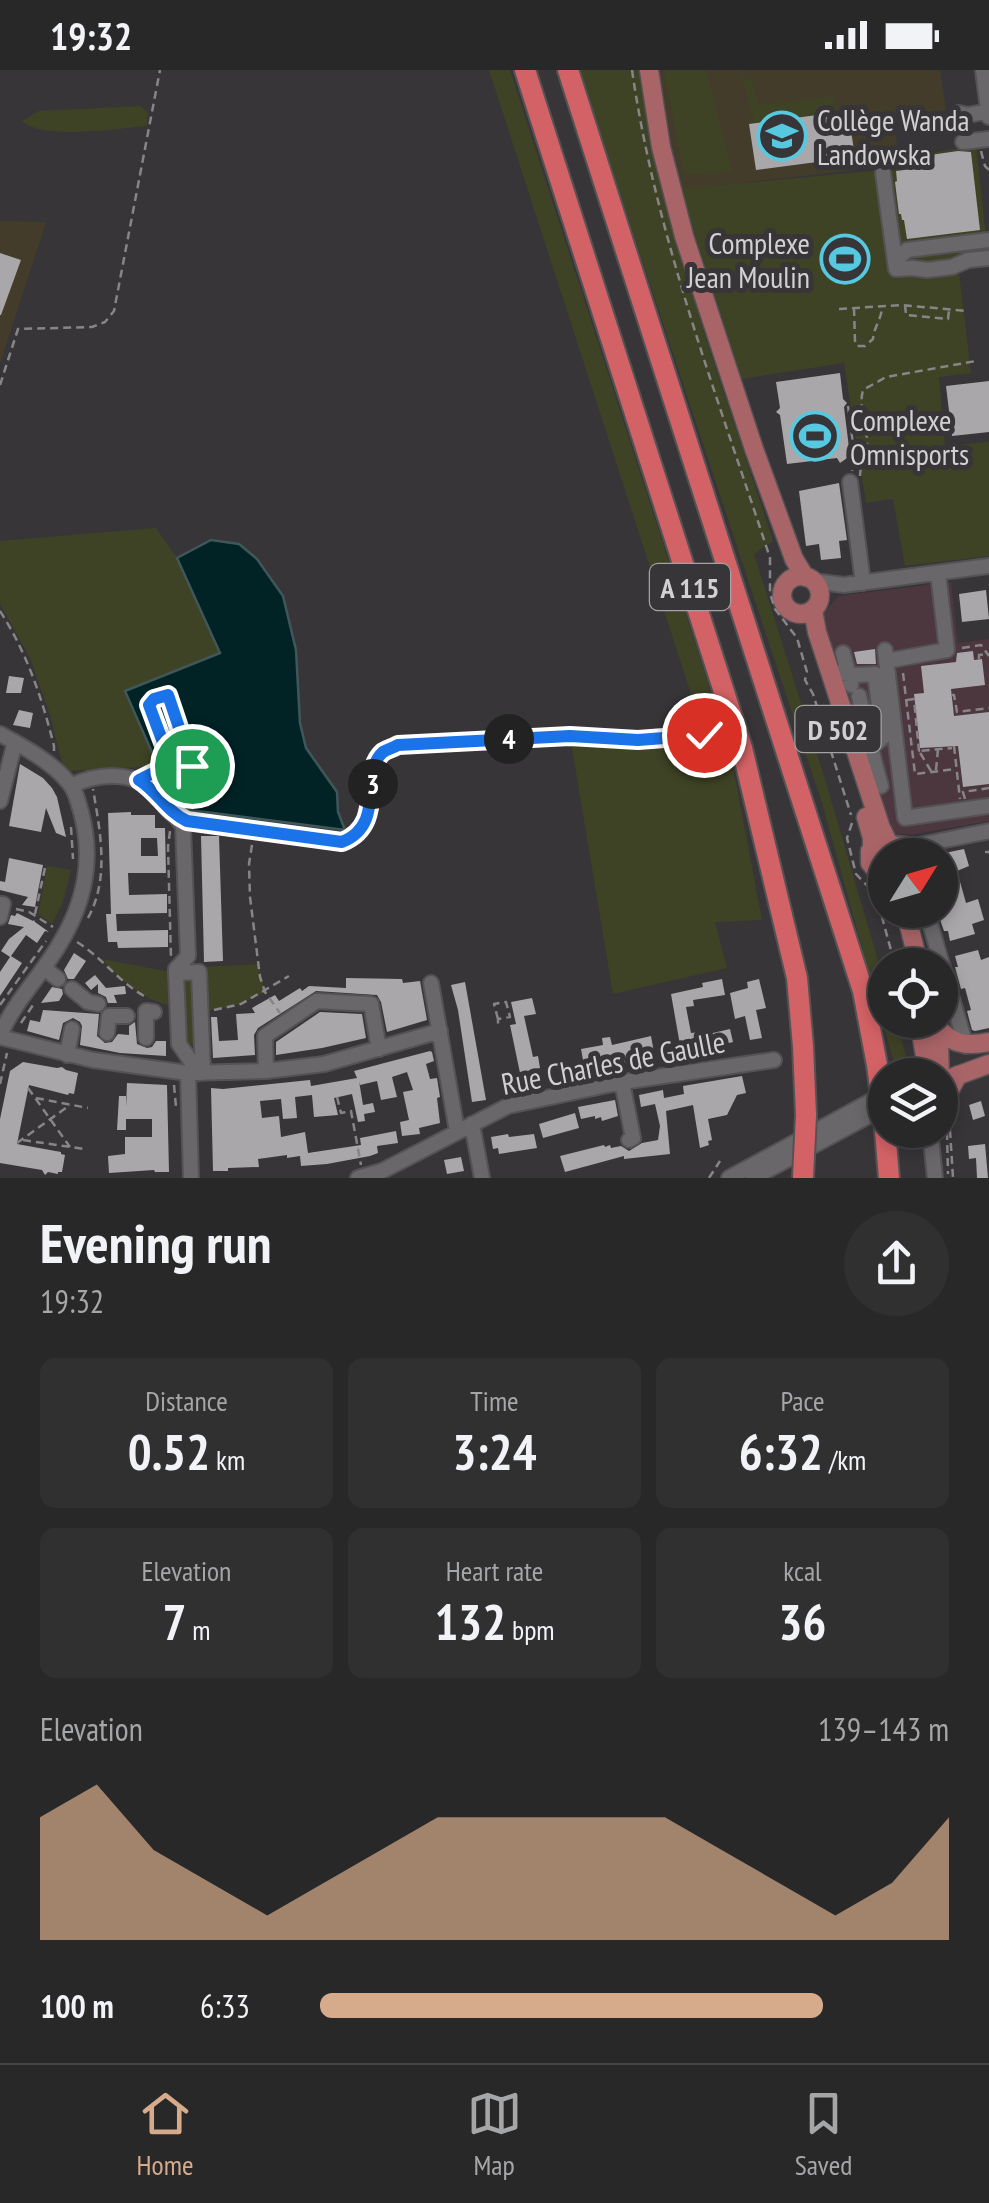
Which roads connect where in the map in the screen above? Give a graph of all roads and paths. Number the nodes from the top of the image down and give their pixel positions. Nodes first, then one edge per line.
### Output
1 (160, 70) edge
2 (524, 70) edge
3 (568, 70) edge
4 (632, 70) edge
5 (649, 70) edge
6 (983, 70) edge
7 (959, 113) dead end
8 (989, 113) edge
9 (989, 139) edge
10 (963, 142) dead end
11 (882, 173) dead end
12 (989, 240) edge
13 (989, 258) edge
14 (895, 261) junction
15 (906, 305) junction
16 (882, 306) junction
17 (854, 308) junction
18 (950, 309) junction
19 (839, 310) dead end
20 (967, 311) dead end
21 (976, 361) dead end
22 (0, 385) edge
23 (848, 406) dead end
24 (855, 480) junction
25 (989, 566) edge
26 (938, 574) junction
27 (863, 583) junction
28 (806, 593) junction
29 (0, 611) edge
30 (947, 650) junction
31 (843, 653) dead end
32 (989, 655) edge
33 (891, 656) junction
34 (979, 659) dead end
35 (850, 683) junction
36 (952, 695) dead end
37 (906, 700) junction
38 (989, 708) edge
39 (0, 734) edge
40 (704, 735) dead end
41 (15, 742) junction
42 (870, 748) junction
43 (938, 749) junction
44 (919, 750) junction
45 (912, 754) junction
46 (868, 766) junction
47 (53, 768) junction
48 (956, 769) junction
49 (934, 772) junction
50 (139, 780) junction
51 (881, 786) dead end
52 (989, 788) edge
53 (98, 789) dead end
54 (74, 792) junction
55 (902, 795) junction
56 (0, 800) edge
57 (180, 800) dead end
58 (989, 806) edge
59 (874, 808) junction
60 (964, 810) junction
61 (69, 814) dead end
62 (173, 819) junction
63 (254, 830) junction
64 (989, 831) edge
65 (879, 838) edge
66 (892, 838) edge
67 (954, 838) edge
68 (74, 866) dead end
69 (44, 868) dead end
70 (868, 887) edge
71 (4, 908) edge
72 (35, 916) junction
73 (931, 928) edge
74 (66, 934) junction
75 (44, 943) dead end
76 (44, 968) junction
77 (176, 971) junction
78 (58, 980) dead end
79 (431, 983) dead end
80 (72, 989) dead end
81 (36, 1001) dead end
82 (98, 1004) dead end
83 (4, 1009) edge
84 (154, 1012) dead end
85 (126, 1016) dead end
86 (498, 1019) dead end
87 (286, 1022) junction
88 (498, 1025) dead end
89 (72, 1030) dead end
90 (440, 1031) junction
91 (4, 1038) edge
92 (948, 1038) edge
93 (989, 1045) edge
94 (966, 1046) junction
95 (106, 1048) junction
96 (379, 1049) junction
97 (145, 1053) junction
98 (67, 1054) junction
99 (876, 1058) edge
100 (774, 1060) dead end
101 (958, 1062) edge
102 (989, 1064) edge
103 (958, 1070) edge
104 (266, 1071) junction
105 (197, 1073) junction
106 (507, 1076) dead end
107 (622, 1082) junction
108 (0, 1084) edge
109 (28, 1088) dead end
110 (530, 1091) dead end
111 (337, 1097) dead end
112 (36, 1098) junction
113 (868, 1102) edge
114 (70, 1105) junction
115 (88, 1108) dead end
116 (868, 1117) edge
117 (50, 1120) junction
118 (472, 1124) junction
119 (456, 1131) junction
120 (636, 1138) dead end
121 (70, 1147) junction
122 (887, 1148) edge
123 (933, 1148) edge
124 (938, 1148) edge
125 (84, 1149) dead end
126 (720, 1161) dead end
127 (361, 1177) edge
128 (191, 1178) edge
129 (482, 1178) edge
130 (709, 1178) edge
131 (729, 1178) edge
132 (754, 1178) edge
133 (803, 1178) edge
134 (889, 1178) edge
135 (937, 1178) edge

1 - 22 path
2 - 133 highway, A 115, bridge
3 - 99 highway, A 115, bridge
4 - 70 path
5 - 28 main road, D 502
6 - 8 street
7 - 8 street
9 - 10 street
11 - 14 street
12 - 14 street
13 - 14 street
15 - 16 path
15 - 18 path
15 - 18 path
16 - 17 path
16 - 17 path
17 - 19 path
18 - 20 path
21 - 24 path
23 - 24 path
24 - 27 street
25 - 26 street
26 - 27 street
26 - 30 street
27 - 28 street
28 - 35 main road, D 502
28 - 65 main road, D 502
29 - 47 path
30 - 32 path
30 - 33 street
31 - 35 street
32 - 34 path
33 - 37 path
33 - 55 street
35 - 42 street
35 - 42 street
35 - 46 main road, D 502
36 - 38 path
37 - 44 path
37 - 45 path
39 - 41 street
40 - 63 path
41 - 47 street
41 - 56 street
42 - 46 street
43 - 44 path
43 - 48 path
43 - 49 path
44 - 45 path
44 - 49 path
45 - 49 path
46 - 51 street
46 - 59 main road, D 502
47 - 54 street
48 - 49 path
48 - 60 path
50 - 54 street
50 - 57 path
50 - 62 street
52 - 60 path
53 - 54 path
54 - 74 street
55 - 59 street
55 - 60 street
58 - 60 street
59 - 66 main road, D 502
61 - 68 path
62 - 63 path
62 - 77 path
62 - 77 street
63 - 87 path
64 - 67 street
69 - 72 path
71 - 72 path
72 - 74 path
73 - 94 street
74 - 76 street
75 - 83 path
76 - 78 street
76 - 83 street
77 - 105 street
77 - 105 street
79 - 90 street
80 - 82 street
81 - 91 path
83 - 91 street
84 - 97 street
85 - 95 street
86 - 88 path
87 - 96 street
87 - 104 street
89 - 98 street
90 - 96 street
90 - 119 street
91 - 98 street
91 - 108 path
92 - 94 main road
93 - 94 main road
93 - 101 main road
95 - 97 street
95 - 98 street
96 - 104 street
97 - 105 street
100 - 107 street, Rue Charles de Gaulle
102 - 103 main road
104 - 105 street
105 - 128 street
106 - 110 path
107 - 118 street, Rue Charles de Gaulle
107 - 120 street
109 - 112 path
111 - 127 path
112 - 114 path
112 - 117 path
113 - 131 street
114 - 115 path
114 - 117 path
116 - 132 street
117 - 121 path
117 - 121 path
118 - 119 street, Rue Charles de Gaulle
118 - 129 street
119 - 127 street, Rue Charles de Gaulle
121 - 125 path
122 - 134 highway, A 115
123 - 135 street
124 - 135 street
126 - 130 path

